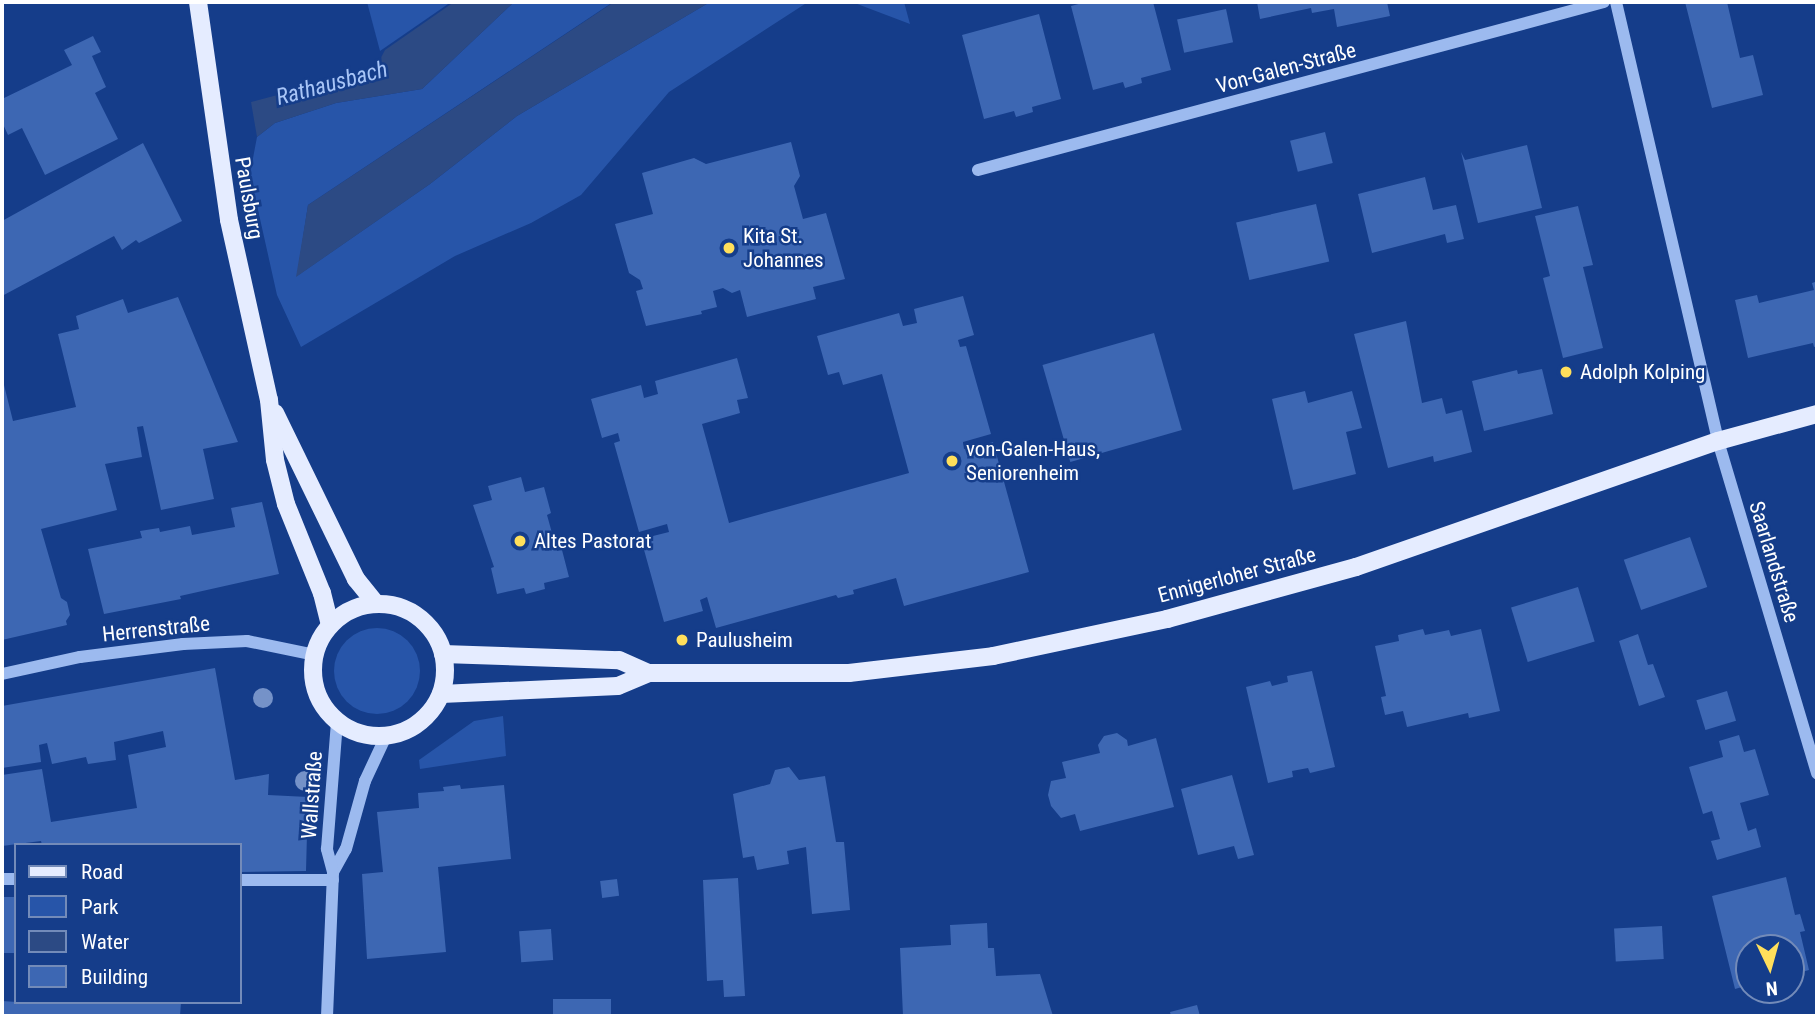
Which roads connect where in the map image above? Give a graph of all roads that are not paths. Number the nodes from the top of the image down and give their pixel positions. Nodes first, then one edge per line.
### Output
1 (198, 2) edge
2 (1604, 2) edge
3 (1616, 2) edge
4 (978, 170) dead end
5 (269, 400) junction
6 (1817, 414) edge
7 (1718, 441) junction
8 (376, 604) junction
9 (330, 625) junction
10 (443, 654) junction
11 (314, 655) junction
12 (648, 673) junction
13 (2, 674) edge
14 (440, 694) junction
15 (337, 721) junction
16 (386, 736) junction
17 (1817, 774) edge
18 (333, 876) junction
19 (242, 880) edge
20 (327, 1016) edge

1 - 5 main road, Paulsburg
2 - 4 street, Von-Galen-Straße
3 - 7 street
5 - 8 main road, Paulsburg
5 - 9 main road, Paulsburg
6 - 7 main road, Ennigerloher Straße
7 - 12 main road, Ennigerloher Straße
7 - 17 street, Saarlandstraße
8 - 9 main road
8 - 10 main road
9 - 11 main road
10 - 12 main road, Ennigerloher Straße
10 - 14 main road
11 - 13 street, Herrenstraße
11 - 15 main road
12 - 14 main road, Ennigerloher Straße
14 - 16 main road
15 - 16 main road
15 - 18 street, Wallstraße
16 - 18 street, Wallstraße
18 - 19 street
18 - 20 street, Wallstraße

